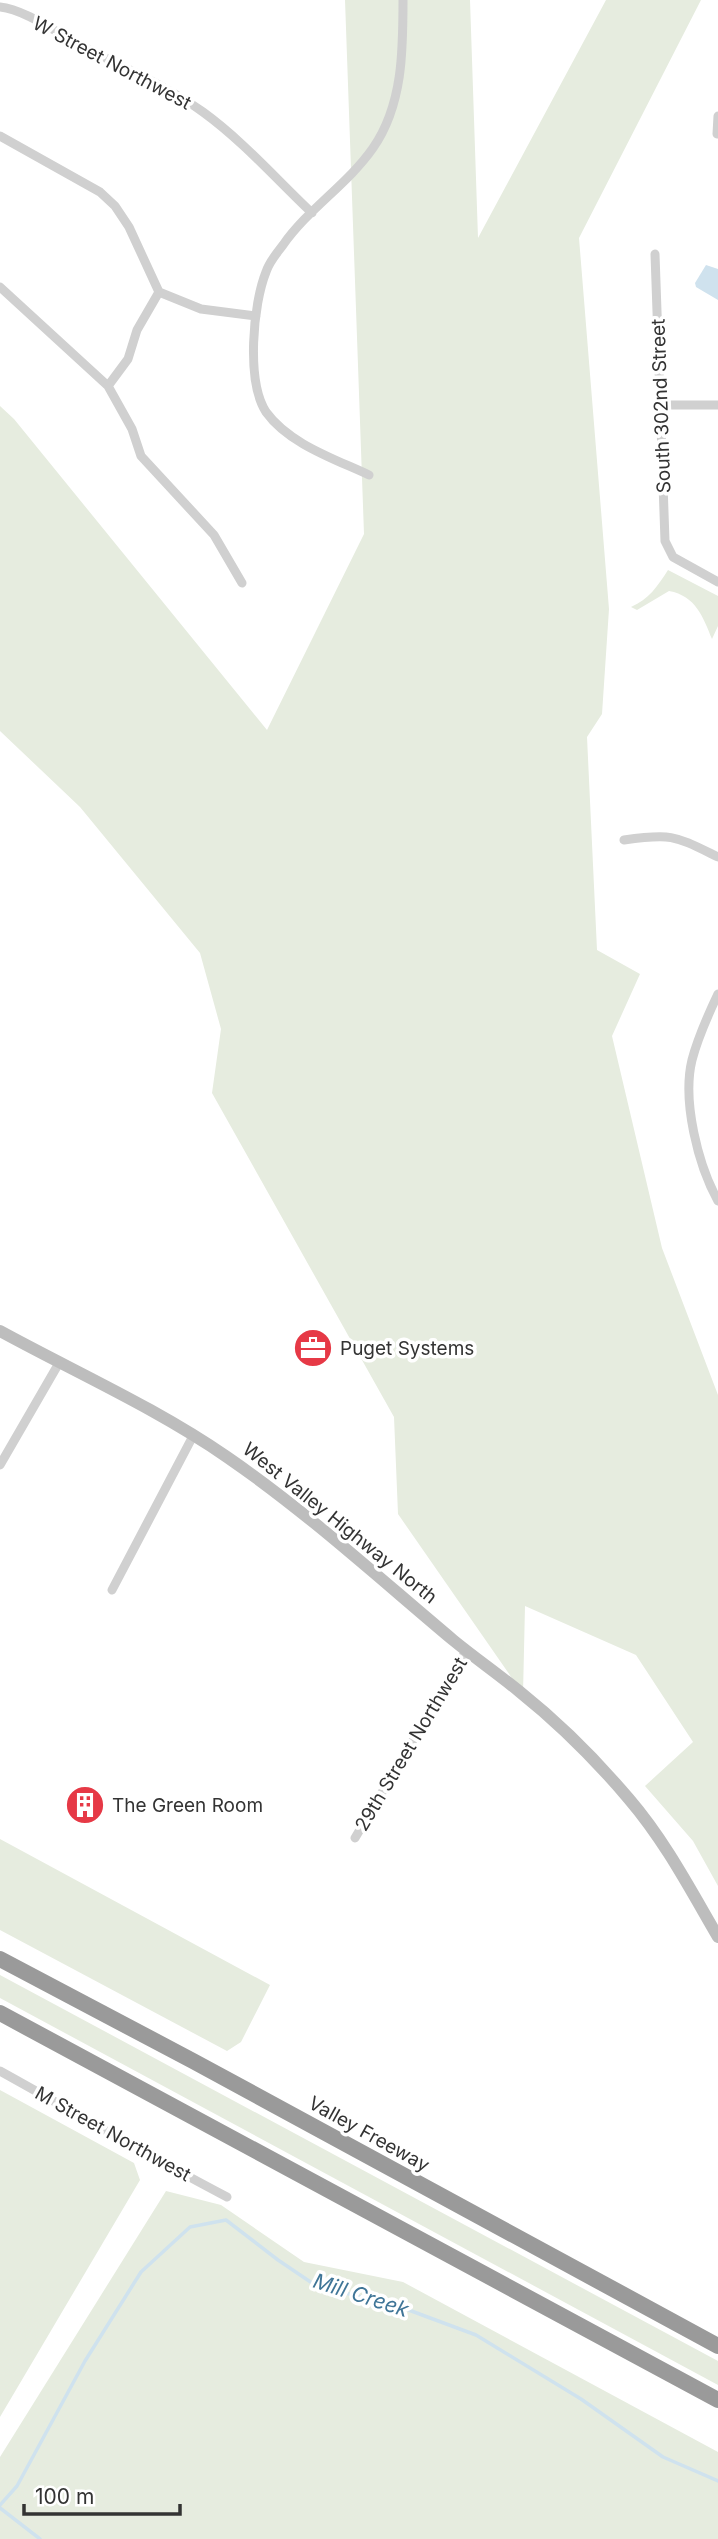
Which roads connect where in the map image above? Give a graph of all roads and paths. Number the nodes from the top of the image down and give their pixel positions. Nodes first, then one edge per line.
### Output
1 (403, 0) edge
2 (0, 7) edge
3 (718, 116) edge
4 (717, 134) edge
5 (0, 136) edge
6 (312, 214) junction
7 (655, 254) dead end
8 (0, 288) edge
9 (159, 292) junction
10 (256, 316) junction
11 (108, 386) junction
12 (662, 405) junction
13 (718, 405) edge
14 (369, 475) dead end
15 (718, 582) edge
16 (242, 583) dead end
17 (624, 840) dead end
18 (718, 857) edge
19 (718, 994) edge
20 (714, 1010) edge
21 (718, 1201) edge
22 (0, 1331) edge
23 (59, 1363) junction
24 (193, 1436) junction
25 (0, 1465) edge
26 (112, 1590) dead end
27 (466, 1650) junction
28 (355, 1838) dead end
29 (718, 1937) edge
30 (0, 1959) edge
31 (0, 2013) edge
32 (0, 2071) edge
33 (227, 2197) dead end
34 (718, 2346) edge
35 (718, 2400) edge

1 - 6 street
2 - 6 street, W Street Northwest
3 - 4 street
5 - 9 street
6 - 10 street
7 - 12 street, South 302nd Street
8 - 11 street
9 - 10 street
9 - 11 street
10 - 14 street
11 - 16 street
12 - 13 street
12 - 15 street, South 302nd Street
17 - 18 street
19 - 20 street
20 - 21 street
22 - 23 main road, West Valley Highway North
23 - 24 main road, West Valley Highway North
23 - 25 street
24 - 26 street
24 - 27 main road, West Valley Highway North
27 - 28 street, 29th Street Northwest
27 - 29 main road, West Valley Highway North
30 - 34 highway, Valley Freeway
31 - 35 highway
32 - 33 street, M Street Northwest

